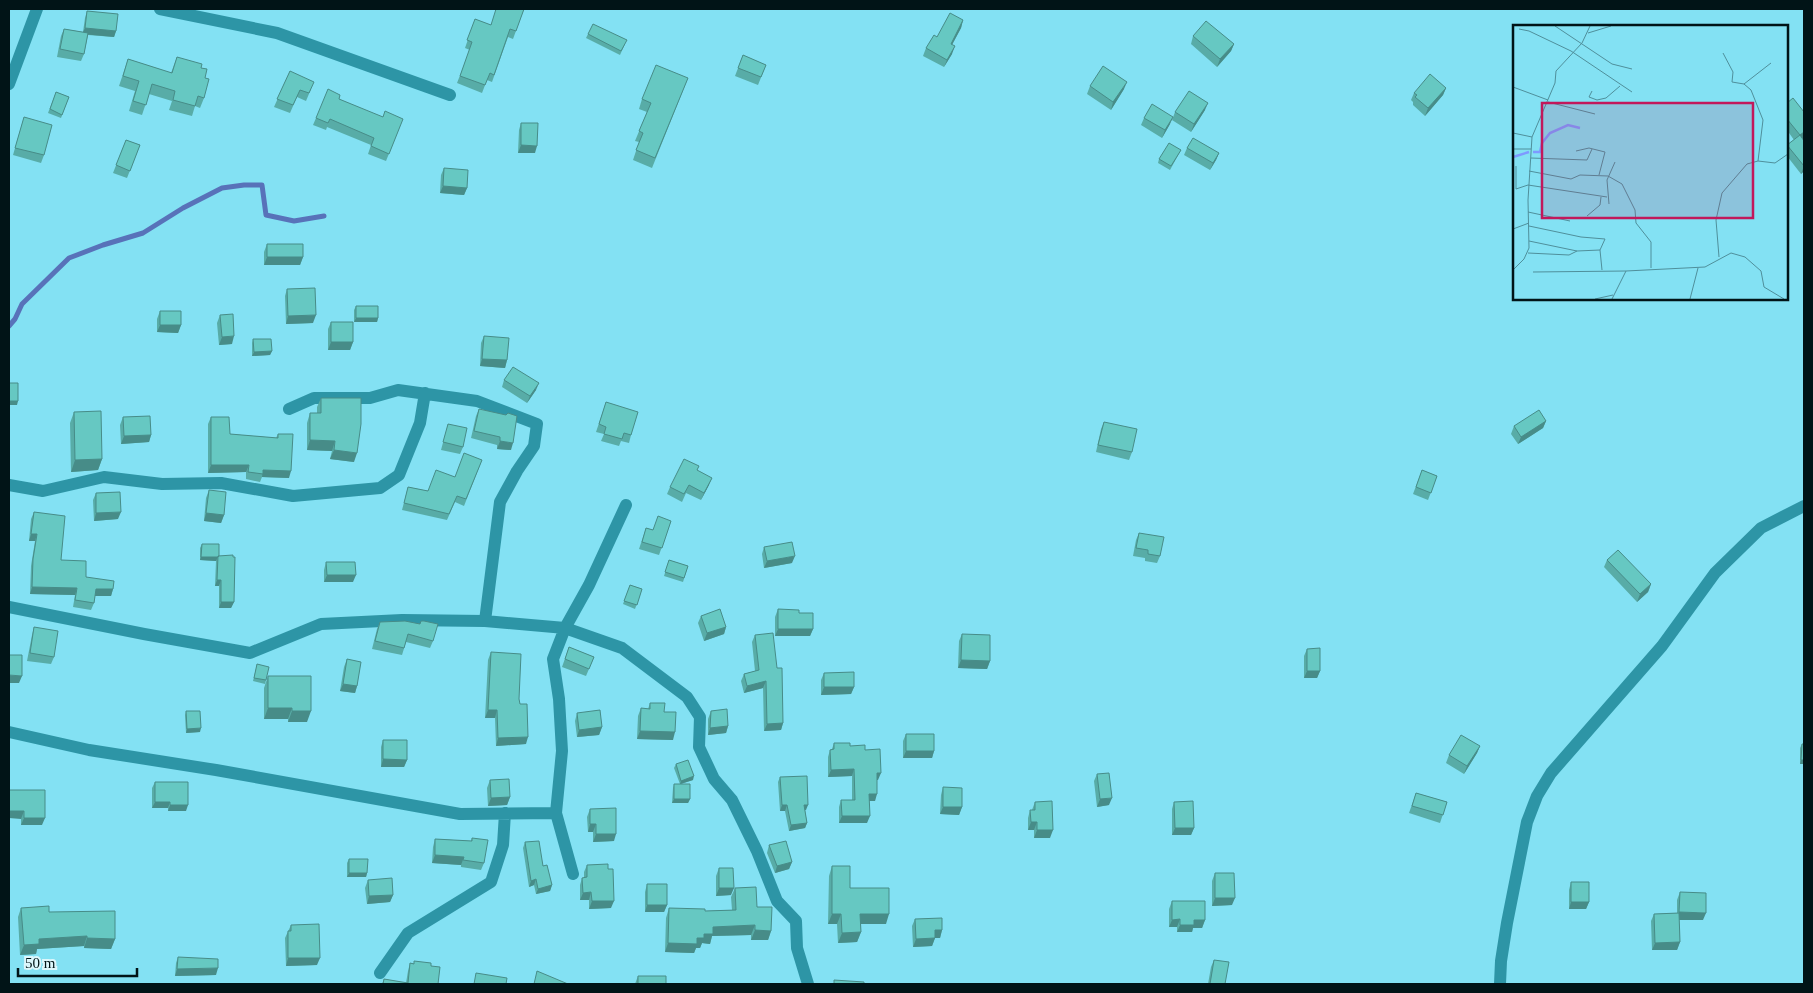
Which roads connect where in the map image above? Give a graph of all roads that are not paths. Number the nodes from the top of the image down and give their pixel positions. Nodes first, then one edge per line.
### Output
1 (36, 9) edge
2 (160, 9) edge
3 (9, 84) edge
4 (450, 95) dead end
5 (425, 393) junction
6 (289, 409) dead end
7 (9, 485) edge
8 (626, 504) dead end
9 (1804, 506) edge
10 (9, 607) edge
11 (485, 621) junction
12 (565, 628) junction
13 (9, 732) edge
14 (505, 813) junction
15 (556, 813) junction
16 (574, 874) dead end
17 (380, 973) dead end
18 (808, 984) edge
19 (1500, 984) edge

1 - 3 street
2 - 4 street
5 - 6 street
5 - 7 street
5 - 11 street
8 - 12 street
9 - 19 street
10 - 11 street
11 - 12 street
12 - 15 street
12 - 18 street
13 - 14 street
14 - 15 street
14 - 17 street
15 - 16 street

